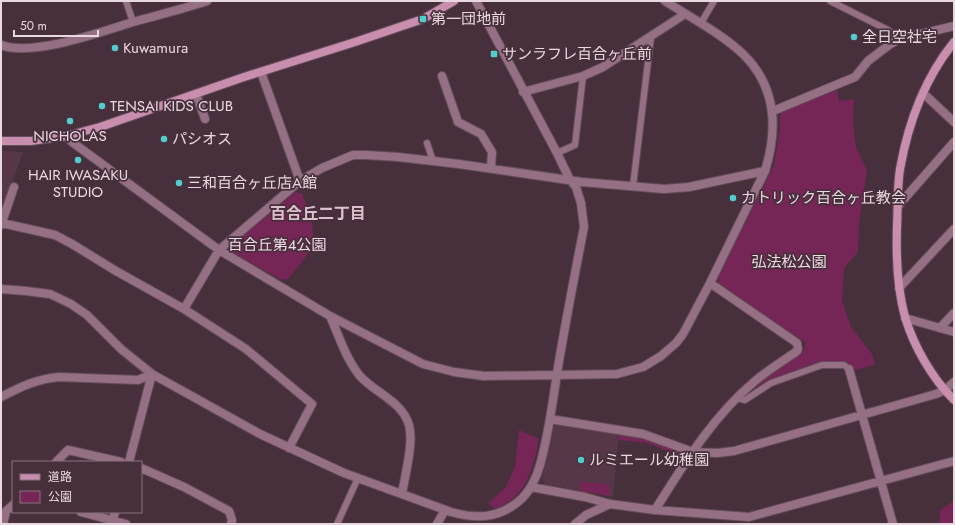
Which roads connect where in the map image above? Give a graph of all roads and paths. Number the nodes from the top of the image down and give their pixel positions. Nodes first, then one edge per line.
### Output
1 (126, 1) edge
2 (207, 1) edge
3 (454, 1) edge
4 (476, 1) edge
5 (665, 1) edge
6 (714, 1) edge
7 (830, 1) edge
8 (685, 14) junction
9 (133, 22) junction
10 (701, 23) junction
11 (954, 26) edge
12 (651, 37) junction
13 (899, 39) junction
14 (954, 42) edge
15 (1, 45) edge
16 (261, 72) junction
17 (442, 76) dead end
18 (583, 76) junction
19 (523, 92) junction
20 (923, 93) junction
21 (196, 94) junction
22 (773, 111) junction
23 (205, 118) dead end
24 (954, 122) edge
25 (66, 136) junction
26 (1, 141) edge
27 (954, 142) edge
28 (427, 143) dead end
29 (557, 153) junction
30 (433, 161) junction
31 (491, 168) junction
32 (765, 171) junction
33 (570, 180) junction
34 (300, 181) junction
35 (633, 186) junction
36 (14, 187) dead end
37 (898, 206) junction
38 (1, 224) edge
39 (954, 229) edge
40 (219, 250) junction
41 (710, 284) junction
42 (899, 288) junction
43 (1, 289) edge
44 (184, 308) junction
45 (954, 313) edge
46 (330, 316) junction
47 (905, 318) junction
48 (940, 328) junction
49 (954, 332) edge
50 (849, 369) joint
51 (152, 374) junction
52 (557, 375) junction
53 (954, 382) edge
54 (945, 390) junction
55 (1, 397) edge
56 (737, 398) junction
57 (954, 400) edge
58 (863, 415) junction
59 (550, 419) junction
60 (289, 448) junction
61 (693, 452) junction
62 (57, 461) edge
63 (117, 461) edge
64 (129, 461) edge
65 (954, 461) edge
66 (142, 468) edge
67 (358, 478) junction
68 (881, 481) junction
69 (531, 487) junction
70 (402, 494) junction
71 (610, 504) junction
72 (12, 506) edge
73 (445, 510) junction
74 (655, 510) junction
75 (84, 513) edge
76 (750, 521) edge
77 (113, 522) edge
78 (3, 524) edge
79 (126, 524) edge
80 (231, 524) edge
81 (337, 524) edge
82 (437, 524) edge
83 (575, 524) edge
84 (893, 524) edge

1 - 9 lane
2 - 9 street
3 - 16 street
4 - 19 street
5 - 8 street
6 - 10 lane
7 - 13 lane
8 - 10 street
8 - 12 street
9 - 15 street
10 - 22 street
11 - 13 street
12 - 18 street
12 - 35 lane
13 - 22 street
14 - 20 street
16 - 21 street
16 - 34 street
17 - 31 street
18 - 19 street
18 - 29 lane
19 - 29 street
20 - 24 street
20 - 37 street
21 - 23 street
21 - 25 street
22 - 32 street
25 - 26 street
25 - 40 street
27 - 37 street
28 - 30 lane
29 - 33 street
30 - 31 street
30 - 34 street
31 - 33 street
32 - 35 street
32 - 41 street
33 - 35 street
33 - 52 street
34 - 40 street
36 - 38 street
37 - 42 street
38 - 44 street
39 - 42 street
40 - 44 street
40 - 46 street
41 - 52 street
41 - 56 street
42 - 47 street
43 - 51 street
44 - 60 street
45 - 48 street
46 - 52 street
46 - 70 street
47 - 48 street
47 - 54 street
48 - 49 street
50 - 56 lane
50 - 58 street
51 - 55 street
51 - 60 street
51 - 64 street
52 - 59 street
53 - 54 street
54 - 57 street
54 - 58 street
56 - 61 street
58 - 61 street
58 - 68 street
59 - 61 street
59 - 69 street
60 - 67 street
61 - 74 street
62 - 63 street
65 - 68 street
66 - 80 street
67 - 70 street
67 - 81 lane
68 - 76 street
68 - 84 street
69 - 71 street
69 - 73 street
70 - 73 street
71 - 74 street
71 - 83 street
72 - 78 street
73 - 82 street
74 - 76 street
75 - 77 street
77 - 79 street

